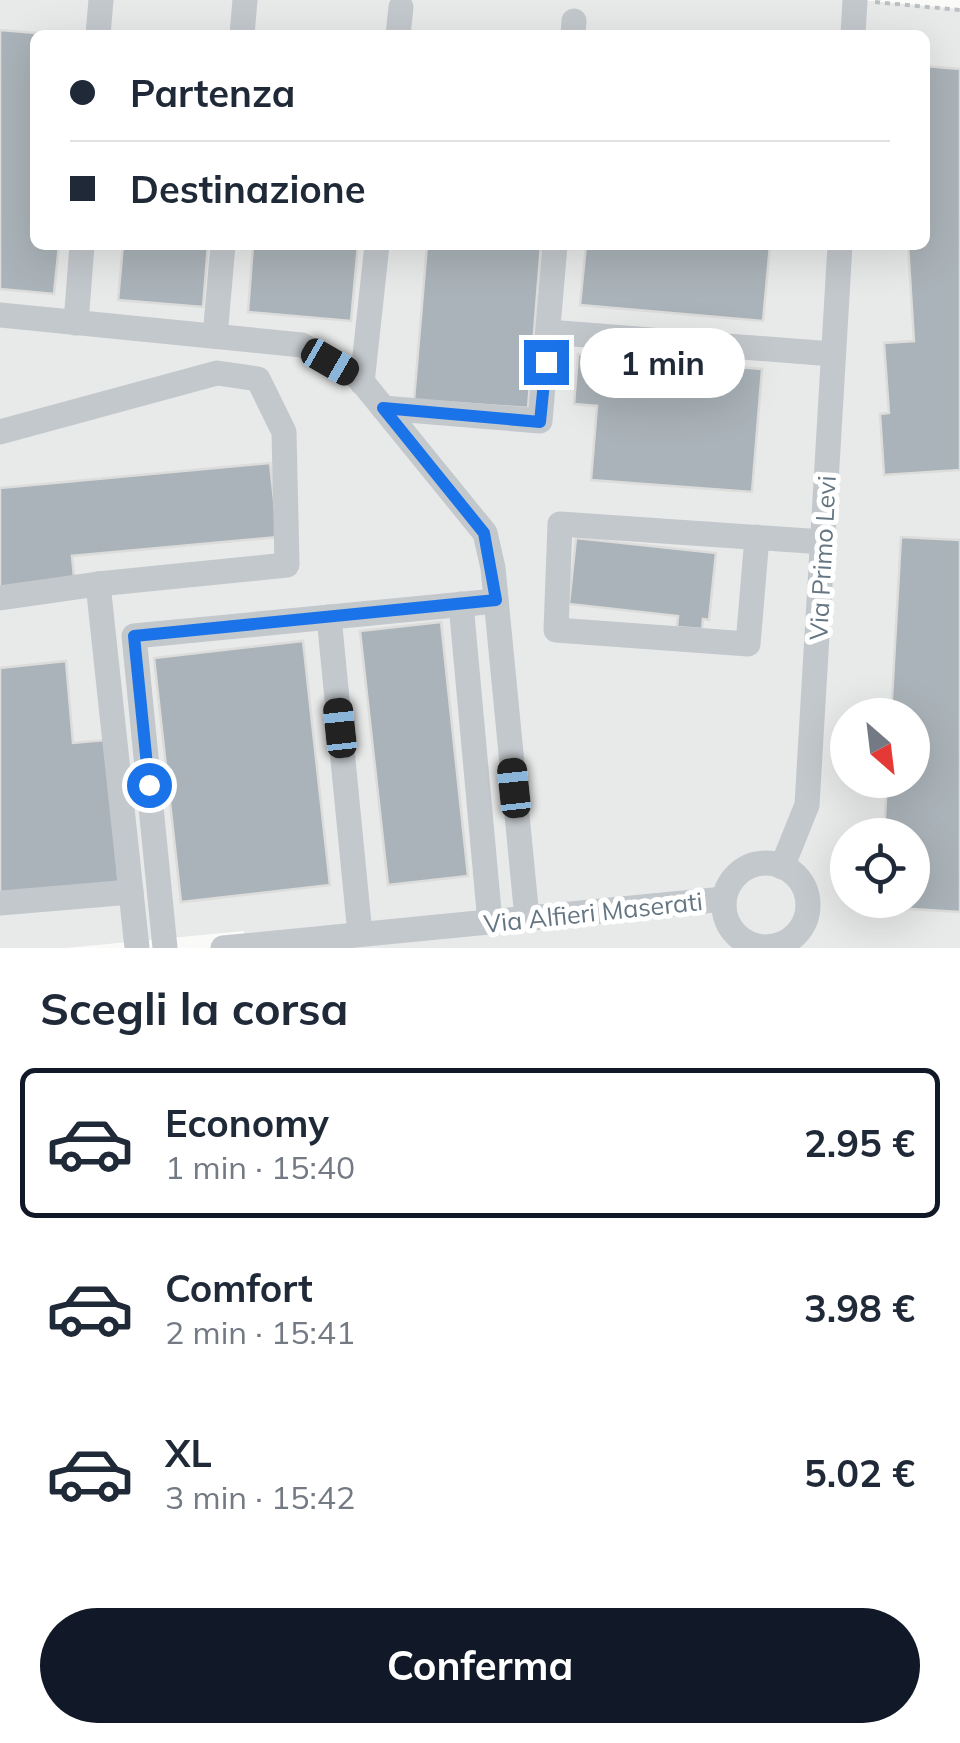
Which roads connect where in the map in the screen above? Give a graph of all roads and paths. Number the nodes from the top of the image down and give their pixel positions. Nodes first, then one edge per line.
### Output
1 (101, 0) edge
2 (245, 0) edge
3 (854, 0) edge
4 (401, 6) dead end
5 (960, 10) edge
6 (98, 30) edge
7 (242, 30) edge
8 (399, 30) edge
9 (852, 30) edge
10 (82, 250) edge
11 (224, 250) edge
12 (376, 250) edge
13 (555, 250) edge
14 (840, 250) edge
15 (0, 314) edge
16 (76, 322) junction
17 (548, 332) junction
18 (215, 336) junction
19 (834, 354) junction
20 (362, 383) junction
21 (383, 408) junction
22 (0, 432) edge
23 (757, 537) junction
24 (823, 542) junction
25 (98, 584) junction
26 (0, 598) edge
27 (496, 600) junction
28 (462, 604) junction
29 (329, 617) junction
30 (782, 866) junction
31 (131, 892) junction
32 (724, 898) junction
33 (0, 902) edge
34 (528, 918) junction
35 (490, 922) junction
36 (360, 934) junction
37 (801, 940) edge
38 (137, 948) edge
39 (164, 948) edge
40 (222, 948) edge
41 (233, 948) edge
42 (768, 948) edge

1 - 6 street
2 - 7 street
3 - 5 path
3 - 9 street
4 - 8 street
10 - 16 street
11 - 18 street
12 - 20 street
13 - 17 street
14 - 19 street, Via Primo Levi
15 - 16 street
16 - 18 street
17 - 19 street
17 - 21 street
18 - 20 street
19 - 24 street, Via Primo Levi
20 - 21 street
21 - 27 street
22 - 25 street
23 - 23 street
23 - 24 street
24 - 30 street, Via Primo Levi
25 - 26 street
25 - 31 street
27 - 28 street
27 - 34 street
28 - 29 street
28 - 35 street
29 - 36 street
29 - 39 street
30 - 32 street
30 - 37 street
31 - 33 street
31 - 38 street
32 - 34 street, Via Alfieri Maserati
32 - 42 street
34 - 35 street, Via Alfieri Maserati
35 - 36 street, Via Alfieri Maserati
36 - 41 street, Via Alfieri Maserati
37 - 42 street
40 - 41 street, Via Alfieri Maserati

